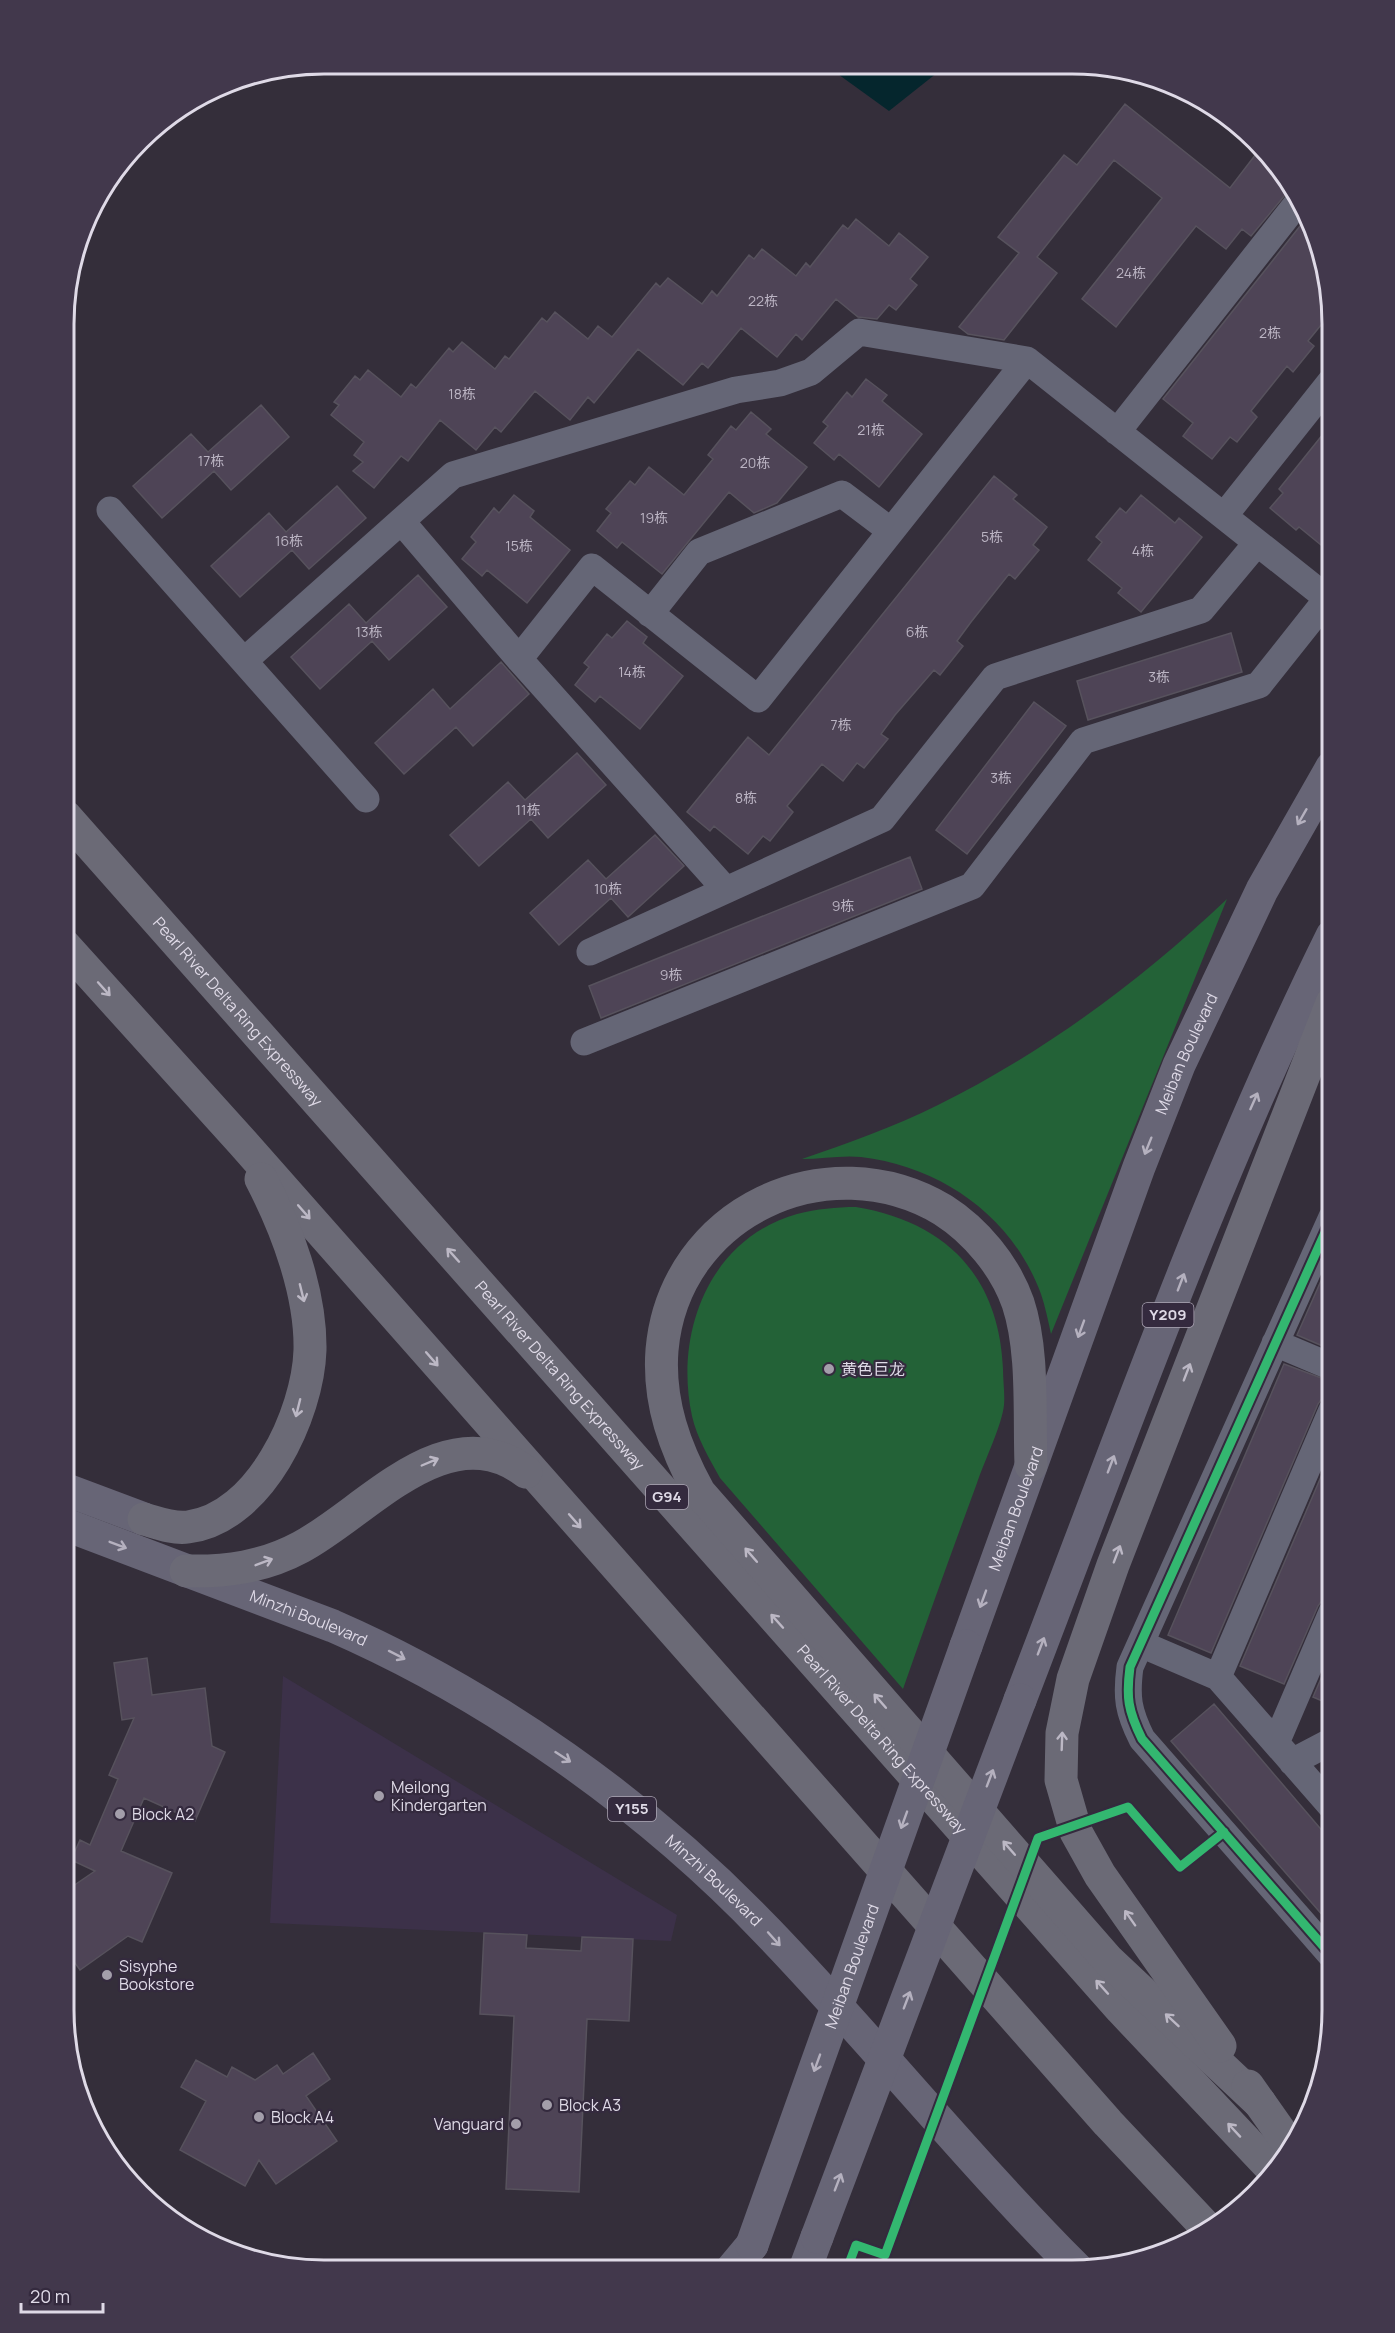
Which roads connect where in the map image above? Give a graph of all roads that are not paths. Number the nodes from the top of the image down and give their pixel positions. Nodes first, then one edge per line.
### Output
1 (1293, 208) edge
2 (1027, 360) junction
3 (1322, 393) edge
4 (1117, 432) junction
5 (110, 510) dead end
6 (1224, 516) junction
7 (402, 522) junction
8 (891, 531) junction
9 (1257, 543) junction
10 (1322, 592) edge
11 (1322, 608) edge
12 (650, 614) junction
13 (519, 659) junction
14 (245, 660) junction
15 (1322, 785) edge
16 (366, 799) dead end
17 (74, 827) edge
18 (726, 890) junction
19 (590, 952) dead end
20 (74, 956) edge
21 (1322, 956) edge
22 (1322, 1029) edge
23 (584, 1042) dead end
24 (242, 1142) junction
25 (1322, 1239) edge
26 (1275, 1343) junction
27 (1322, 1363) edge
28 (1322, 1433) edge
29 (1031, 1465) junction
30 (544, 1486) junction
31 (74, 1492) edge
32 (144, 1519) joint
33 (74, 1528) edge
34 (186, 1571) junction
35 (1322, 1641) edge
36 (1141, 1644) junction
37 (1218, 1677) junction
38 (1322, 1743) edge
39 (1284, 1752) junction
40 (1322, 1795) edge
41 (1322, 1945) edge
42 (1260, 2103) junction
43 (1285, 2139) edge
44 (1268, 2165) edge
45 (1202, 2223) edge
46 (742, 2260) edge
47 (808, 2260) edge
48 (1069, 2260) edge

1 - 4 street
2 - 4 street
2 - 7 street
2 - 8 street
3 - 6 street
4 - 6 street
5 - 14 street
6 - 9 street
7 - 13 street
7 - 14 street
8 - 12 street
8 - 12 street
9 - 10 street
9 - 18 street
11 - 23 street
12 - 13 street
13 - 18 street
14 - 16 street
15 -> 29 main road, Meiban Boulevard
44 -> 17 highway, Pearl River Delta Ring Expressway / G94
18 - 19 street
20 -> 24 highway
47 -> 21 main road, Y209, bridge
42 -> 22 highway
24 -> 30 highway
24 -> 32 highway
25 - 26 street
26 - 27 street
26 - 36 street
28 - 37 street
42 -> 29 highway
29 -> 46 main road, Meiban Boulevard, bridge
34 -> 30 highway
30 -> 45 highway
31 - 32 main road
33 -> 34 main road, Minzhi Boulevard / Y155
34 -> 48 main road, Minzhi Boulevard / Y155
35 - 39 street
36 - 37 street
36 - 41 street
37 - 39 street
38 - 39 street
39 - 40 street
42 - 43 highway

